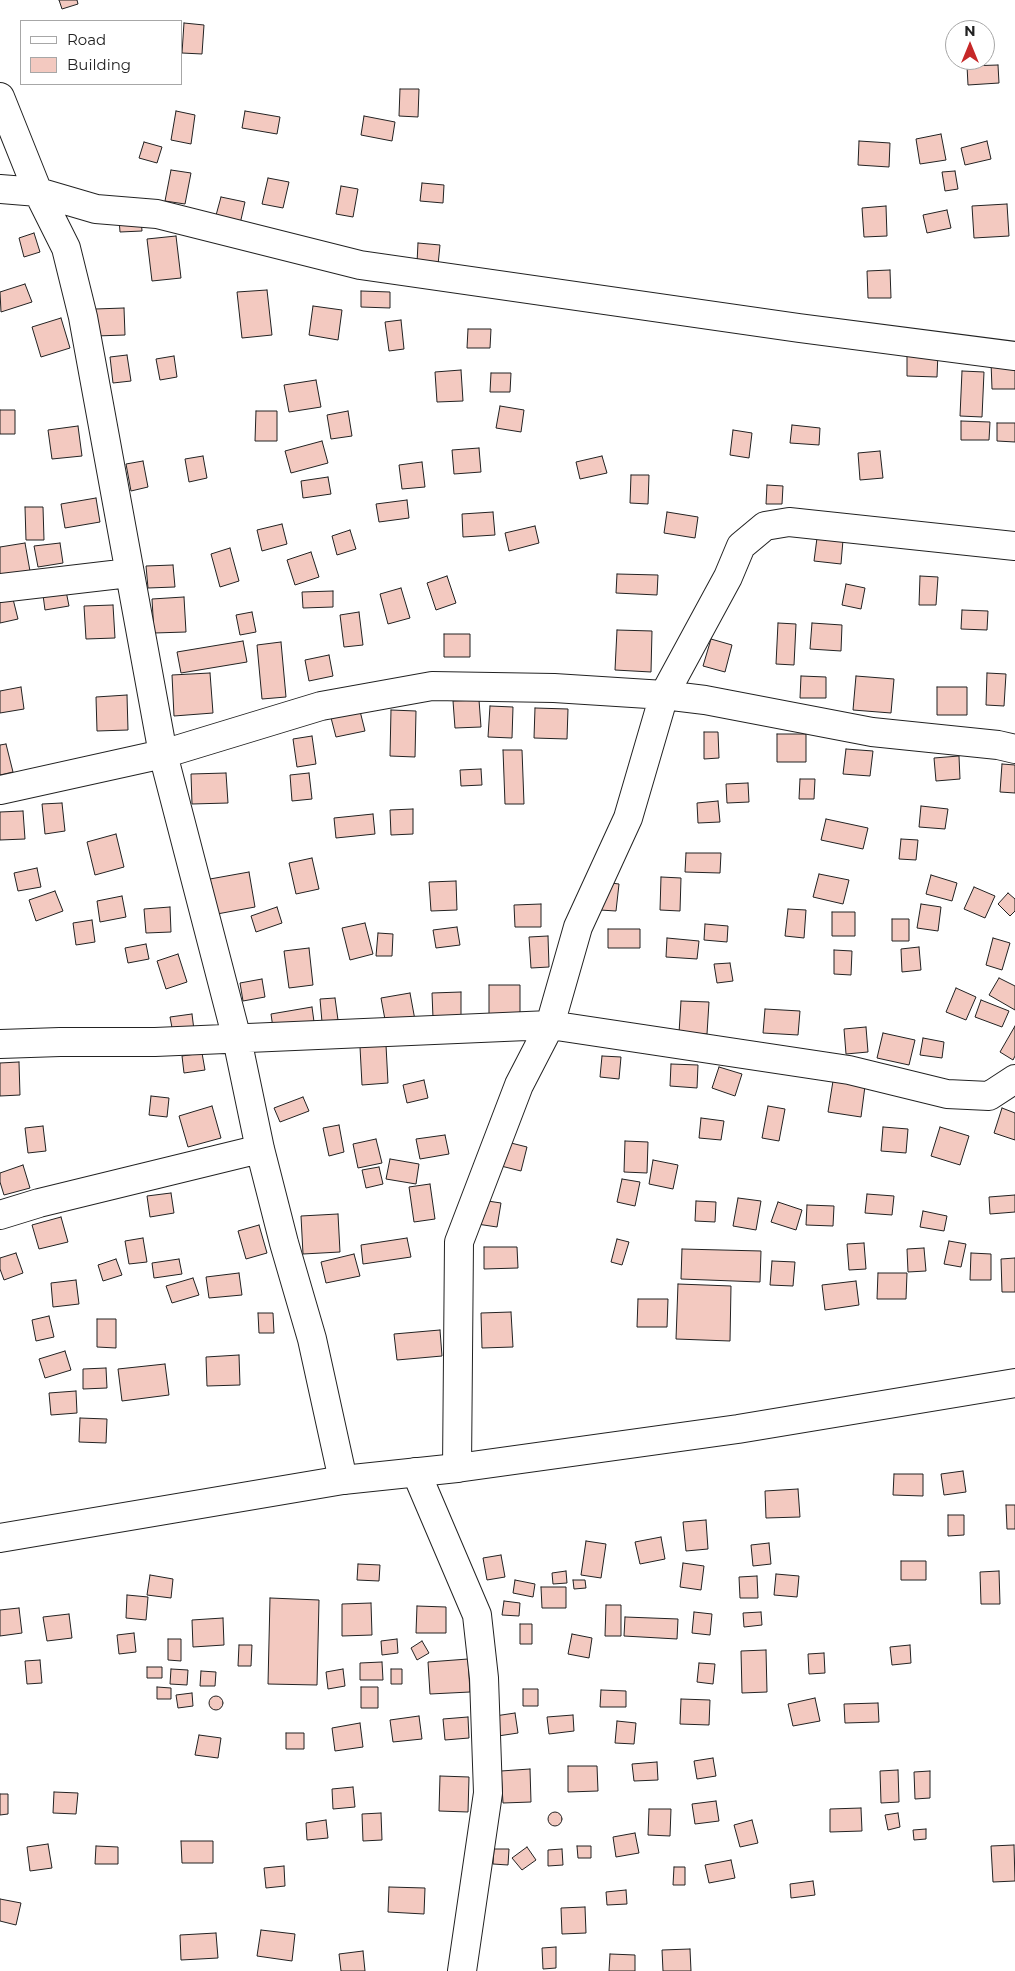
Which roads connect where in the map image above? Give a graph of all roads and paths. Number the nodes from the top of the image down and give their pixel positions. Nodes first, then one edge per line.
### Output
1 (0, 97) edge
2 (0, 189) edge
3 (38, 192) junction
4 (1015, 356) edge
5 (1015, 546) edge
6 (129, 573) junction
7 (0, 588) edge
8 (664, 695) junction
9 (1015, 750) edge
10 (163, 754) junction
11 (0, 790) edge
12 (550, 1025) junction
13 (237, 1039) junction
14 (0, 1044) edge
15 (1015, 1079) edge
16 (260, 1149) junction
17 (0, 1215) edge
18 (1015, 1383) edge
19 (457, 1468) junction
20 (416, 1472) junction
21 (343, 1480) junction
22 (0, 1538) edge
23 (462, 1971) edge

1 - 3 street
2 - 3 street
3 - 4 street
3 - 6 street
5 - 8 street
6 - 7 street
6 - 10 street
8 - 9 street
8 - 10 street
8 - 12 street
10 - 11 street
10 - 13 street
12 - 13 street
12 - 15 street
12 - 19 street
13 - 14 street
13 - 16 street
16 - 17 street
16 - 21 street
18 - 19 street
19 - 20 street
20 - 21 street
20 - 23 street
21 - 22 street

